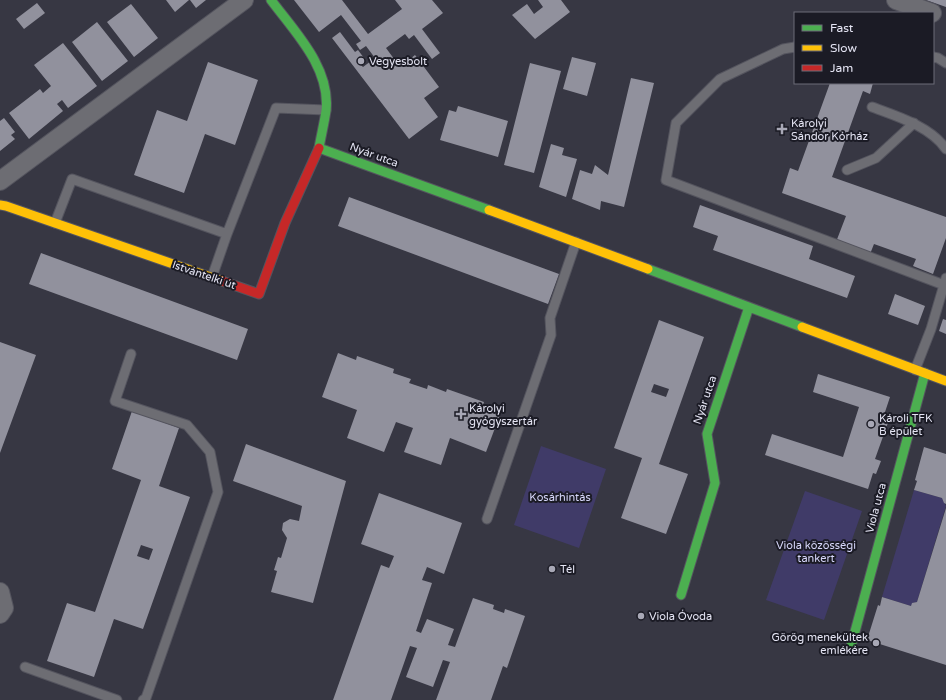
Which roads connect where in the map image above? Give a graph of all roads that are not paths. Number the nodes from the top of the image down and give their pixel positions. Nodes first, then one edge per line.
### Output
1 (244, 0) edge
2 (271, 0) edge
3 (896, 0) edge
4 (929, 12) edge
5 (934, 14) edge
6 (946, 18) edge
7 (794, 47) edge
8 (934, 57) edge
9 (946, 63) edge
10 (872, 107) dead end
11 (326, 110) junction
12 (914, 123) junction
13 (319, 148) junction
14 (946, 148) edge
15 (847, 170) dead end
16 (0, 181) edge
17 (0, 206) edge
18 (55, 223) junction
19 (227, 234) junction
20 (576, 242) junction
21 (212, 278) junction
22 (945, 282) edge
23 (749, 307) junction
24 (131, 354) dead end
25 (915, 370) junction
26 (925, 373) junction
27 (946, 381) edge
28 (487, 519) dead end
29 (0, 592) edge
30 (681, 595) dead end
31 (0, 614) edge
32 (850, 650) dead end
33 (26, 667) dead end
34 (117, 700) edge
35 (143, 700) edge

1 - 16 street
2 - 11 street
3 - 4 street
5 - 6 street
7 - 22 lane
8 - 9 lane
10 - 12 lane
11 - 13 street
11 - 19 lane
12 - 14 lane
12 - 15 lane
13 - 20 street, Nyár utca
13 - 21 street, Istvántelki út
17 - 18 street, Istvántelki út
18 - 19 lane
18 - 21 street, Istvántelki út
19 - 21 lane
20 - 23 street, Nyár utca
20 - 28 lane
22 - 25 lane
23 - 25 street, Nyár utca
23 - 30 street, Nyár utca
24 - 35 lane
25 - 26 street, Nyár utca
26 - 27 street, Nyár utca
26 - 32 street, Viola utca
29 - 31 street
33 - 34 lane

